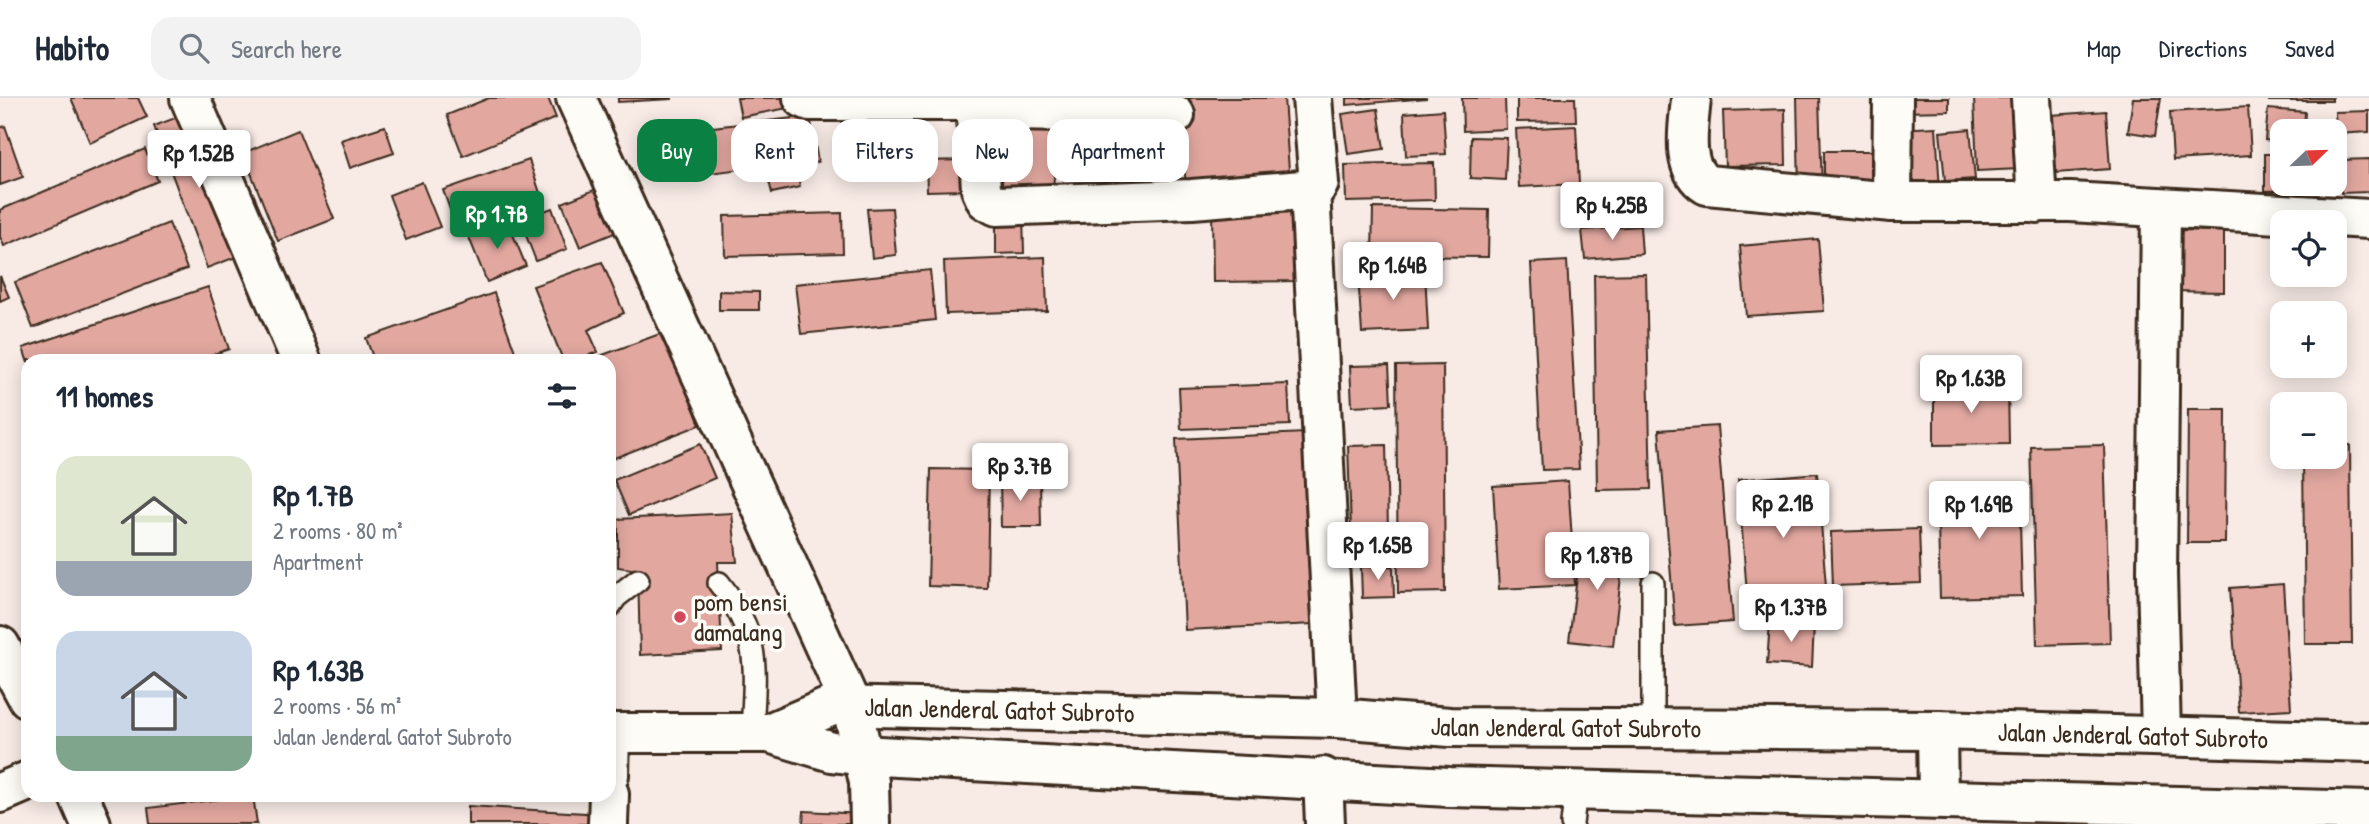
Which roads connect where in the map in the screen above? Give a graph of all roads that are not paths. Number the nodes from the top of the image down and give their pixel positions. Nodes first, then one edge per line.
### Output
1 (190, 98) edge
2 (576, 98) edge
3 (803, 98) edge
4 (1312, 98) edge
5 (1690, 98) edge
6 (1893, 98) edge
7 (2031, 98) edge
8 (977, 103) edge
9 (1175, 115) dead end
10 (1310, 189) junction
11 (1892, 202) junction
12 (2037, 203) junction
13 (2161, 209) junction
14 (2369, 219) edge
15 (298, 354) edge
16 (638, 580) dead end
17 (719, 583) dead end
18 (1653, 583) dead end
19 (616, 597) edge
20 (0, 646) edge
21 (21, 685) edge
22 (852, 707) junction
23 (1336, 718) junction
24 (1653, 729) junction
25 (1937, 730) junction
26 (616, 731) edge
27 (760, 733) junction
28 (2161, 735) junction
29 (2369, 742) edge
30 (861, 755) junction
31 (1323, 778) junction
32 (21, 784) edge
33 (0, 793) edge
34 (81, 802) edge
35 (609, 802) edge
36 (1574, 806) edge
37 (1938, 811) edge
38 (2369, 811) edge
39 (91, 824) edge
40 (608, 824) edge
41 (870, 824) edge
42 (1325, 824) edge

1 - 15 street
2 - 22 street
3 - 8 street
4 - 10 street
5 - 11 street
6 - 11 street
7 - 12 street
8 - 9 street
8 - 10 street
10 - 23 street
11 - 12 street
12 - 13 street
13 - 14 street
13 - 28 street
16 - 19 lane
17 - 27 lane
18 - 24 lane
20 - 21 street
22 - 23 street, Jalan Jenderal Gatot Subroto
22 - 27 street, Jalan Jenderal Gatot Subroto
22 - 30 street
23 - 24 street, Jalan Jenderal Gatot Subroto
24 - 25 street, Jalan Jenderal Gatot Subroto
25 - 28 street, Jalan Jenderal Gatot Subroto
25 - 37 street
26 - 27 street, Jalan Jenderal Gatot Subroto
27 - 30 street, Jalan Jenderal Gatot Subroto
28 - 29 street, Jalan Jenderal Gatot Subroto
30 - 31 street, Jalan Jenderal Gatot Subroto
30 - 41 street
31 - 36 street, Jalan Jenderal Gatot Subroto
31 - 42 street
32 - 33 street
34 - 39 street
35 - 40 street
36 - 37 street, Jalan Jenderal Gatot Subroto
37 - 38 street, Jalan Jenderal Gatot Subroto

